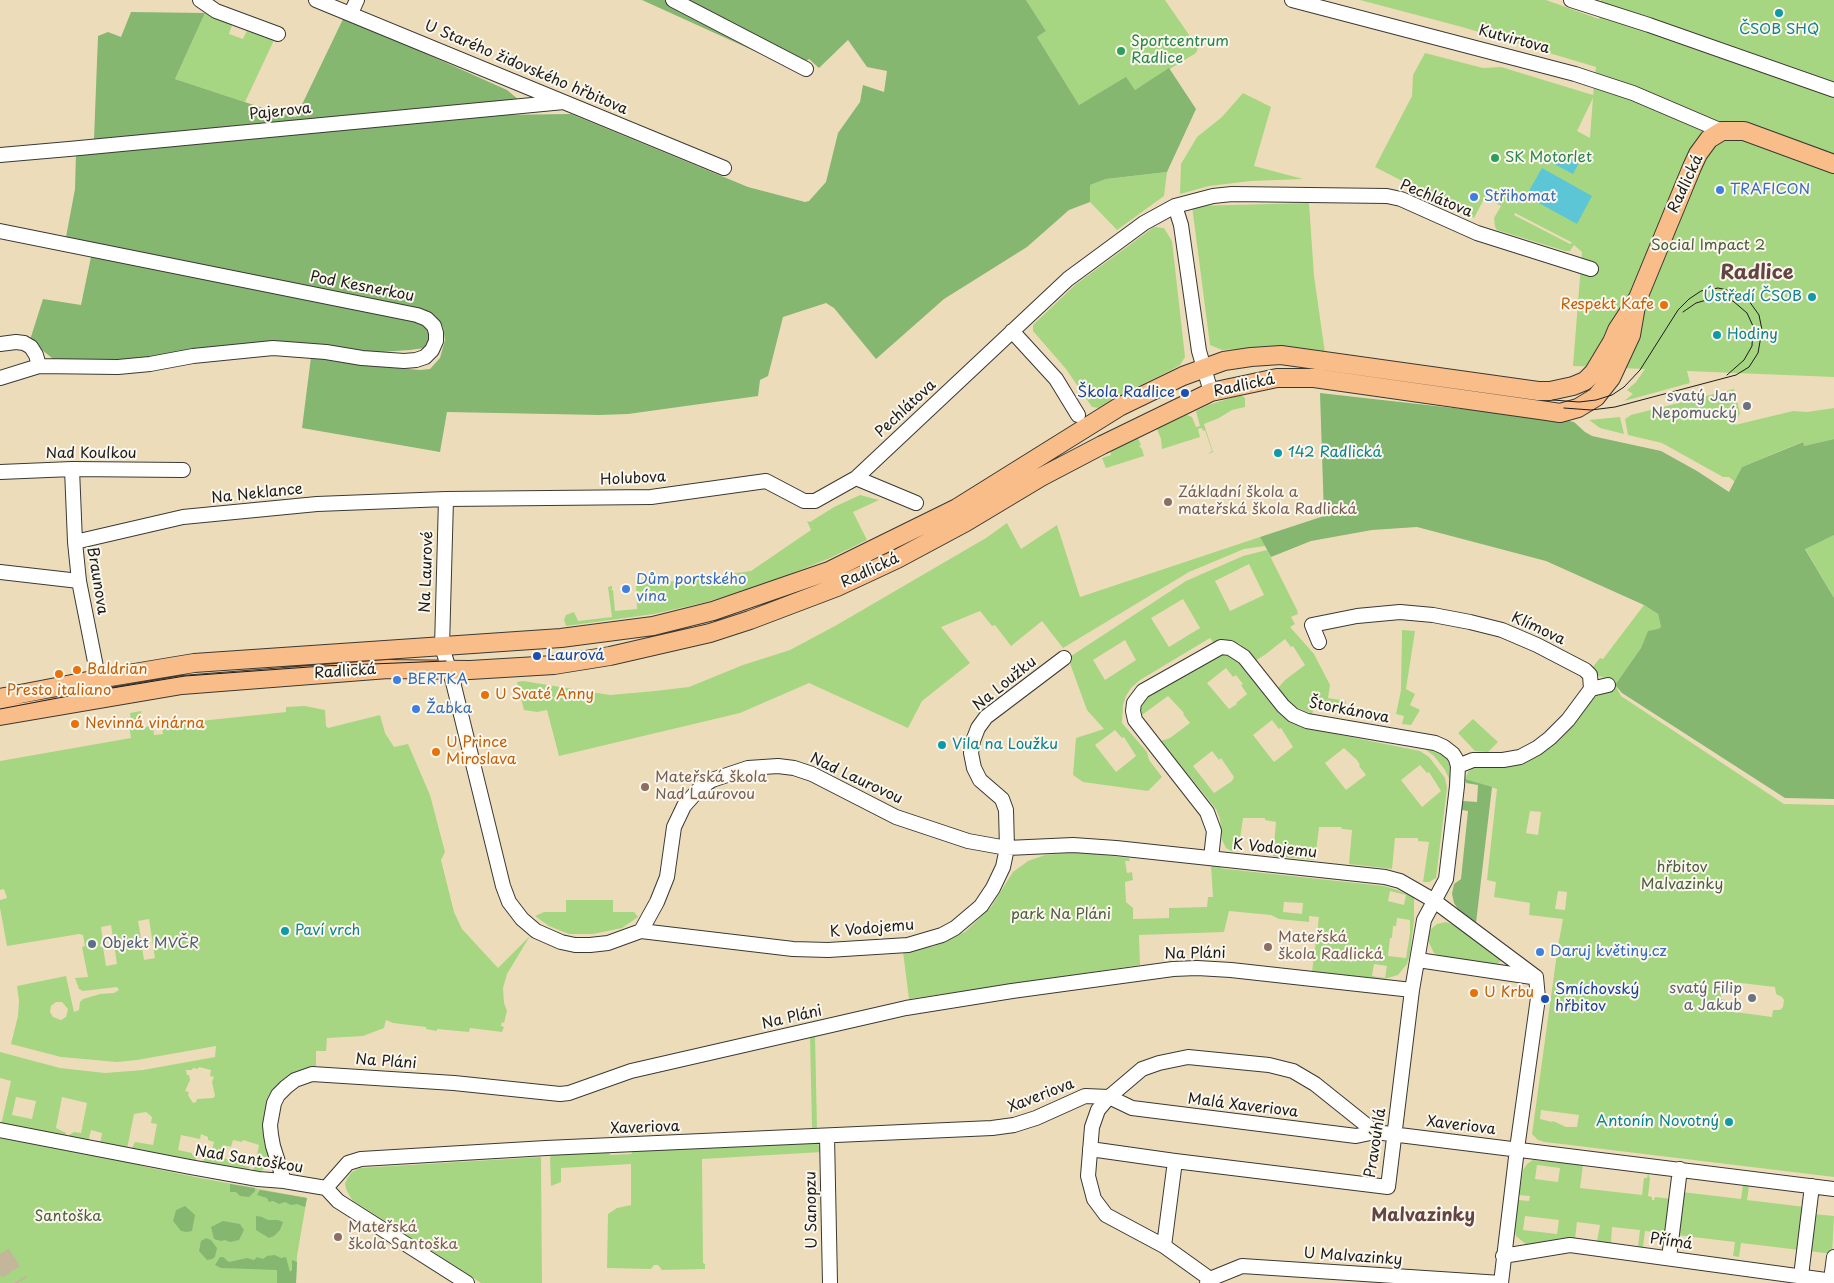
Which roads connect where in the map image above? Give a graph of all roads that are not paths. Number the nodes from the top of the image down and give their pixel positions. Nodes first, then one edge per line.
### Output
1 (200, 0) edge
2 (316, 0) edge
3 (357, 0) edge
4 (673, 0) edge
5 (1292, 0) edge
6 (1571, 0) edge
7 (351, 13) junction
8 (278, 34) dead end
9 (806, 69) dead end
10 (1834, 90) edge
11 (564, 102) junction
12 (1722, 130) junction
13 (0, 154) edge
14 (1834, 164) edge
15 (724, 168) dead end
16 (1174, 206) junction
17 (0, 231) edge
18 (1591, 269) dead end
19 (1638, 298) junction
20 (1012, 331) junction
21 (0, 344) edge
22 (39, 366) junction
23 (1204, 367) junction
24 (0, 378) edge
25 (1211, 392) junction
26 (1078, 415) dead end
27 (72, 469) junction
28 (183, 470) dead end
29 (0, 472) edge
30 (856, 478) junction
31 (446, 498) junction
32 (816, 501) joint
33 (916, 503) dead end
34 (75, 542) junction
35 (0, 572) edge
36 (79, 581) junction
37 (1319, 642) dead end
38 (442, 647) junction
39 (1064, 658) dead end
40 (449, 669) junction
41 (98, 678) junction
42 (1608, 685) dead end
43 (1591, 690) junction
44 (102, 697) junction
45 (0, 698) edge
46 (0, 716) edge
47 (1458, 766) junction
48 (1007, 848) junction
49 (1211, 858) junction
50 (1433, 900) junction
51 (641, 931) junction
52 (1418, 960) junction
53 (1536, 977) junction
54 (1412, 990) junction
55 (1109, 1097) junction
56 (0, 1130) edge
57 (1375, 1132) junction
58 (1395, 1134) junction
59 (827, 1136) junction
60 (1090, 1148) junction
61 (1517, 1149) junction
62 (1175, 1161) junction
63 (1680, 1169) junction
64 (284, 1181) junction
65 (1812, 1186) junction
66 (326, 1188) junction
67 (1834, 1189) edge
68 (1164, 1246) junction
69 (1503, 1256) junction
70 (1834, 1257) edge
71 (1668, 1258) junction
72 (1801, 1276) junction
73 (1209, 1281) edge
74 (1825, 1281) edge
75 (467, 1283) edge
76 (830, 1283) edge
77 (1501, 1283) edge

1 - 8 street
2 - 7 street, U Starého židovského hřbitova
3 - 7 street
4 - 9 street
5 - 12 street, Kutvirtova
6 - 10 street
7 - 11 street, U Starého židovského hřbitova
11 - 13 street, Pajerova
11 - 15 street, U Starého židovského hřbitova
12 - 14 main road
12 - 19 main road, Radlická
16 - 18 street, Pechlátova
16 - 20 street, Pechlátova
16 - 23 street
17 - 22 street, Pod Kesnerkou
19 - 23 main road, Radlická
19 - 25 main road, Radlická
20 - 26 street
20 - 30 street, Pechlátova
21 - 22 street
22 - 24 street, Pod Kesnerkou
23 - 25 street
23 - 38 main road, Radlická
25 - 40 main road, Radlická
27 - 28 street, Nad Koulkou
27 - 29 street, Nad Koulkou
27 - 34 street, Braunova
30 - 32 street, Pechlátova
30 - 33 street
31 - 32 street, Holubova
31 - 34 street, Na Neklance
31 - 38 street, Na Laurové
34 - 36 street, Braunova
35 - 36 street
36 - 41 street, Braunova
37 - 43 street, Klímova
38 - 40 street, Na Laurové
38 - 41 main road, Radlická
39 - 48 street, Na Loužku
40 - 44 main road, Radlická
40 - 51 street, K Vodojemu
41 - 44 street, Braunova
41 - 45 main road, Radlická
42 - 43 street
43 - 47 street
44 - 46 main road, Radlická
47 - 49 street, Štorkánova
47 - 50 street
48 - 49 street, K Vodojemu
48 - 51 street, K Vodojemu
48 - 51 street, Nad Laurovou
49 - 50 street, K Vodojemu
50 - 52 street, Pravoúhlá
50 - 53 street, K Vodojemu
52 - 53 street
52 - 54 street, Pravoúhlá
53 - 61 street
54 - 58 street, Pravoúhlá
54 - 64 street, Na Pláni
55 - 57 street, Malá Xaveriova
55 - 57 street
55 - 59 street, Xaveriova
55 - 60 street
56 - 64 street, Nad Santoškou
57 - 58 street, Xaveriova
58 - 61 street, Xaveriova
58 - 62 street, Pravoúhlá
59 - 66 street, Xaveriova
59 - 76 street, U Sanopzu
60 - 62 street, Pravoúhlá
60 - 68 street
61 - 63 street, Xaveriova
61 - 69 street
62 - 68 street
63 - 65 street, Xaveriova
63 - 71 street
64 - 66 street, Nad Santoškou
65 - 67 street, Xaveriova
65 - 72 street
66 - 75 street
68 - 73 street
69 - 71 street, Přímá
69 - 77 street
70 - 74 street
71 - 72 street, Přímá
72 - 74 street, Přímá
73 - 77 street, U Malvazinky

